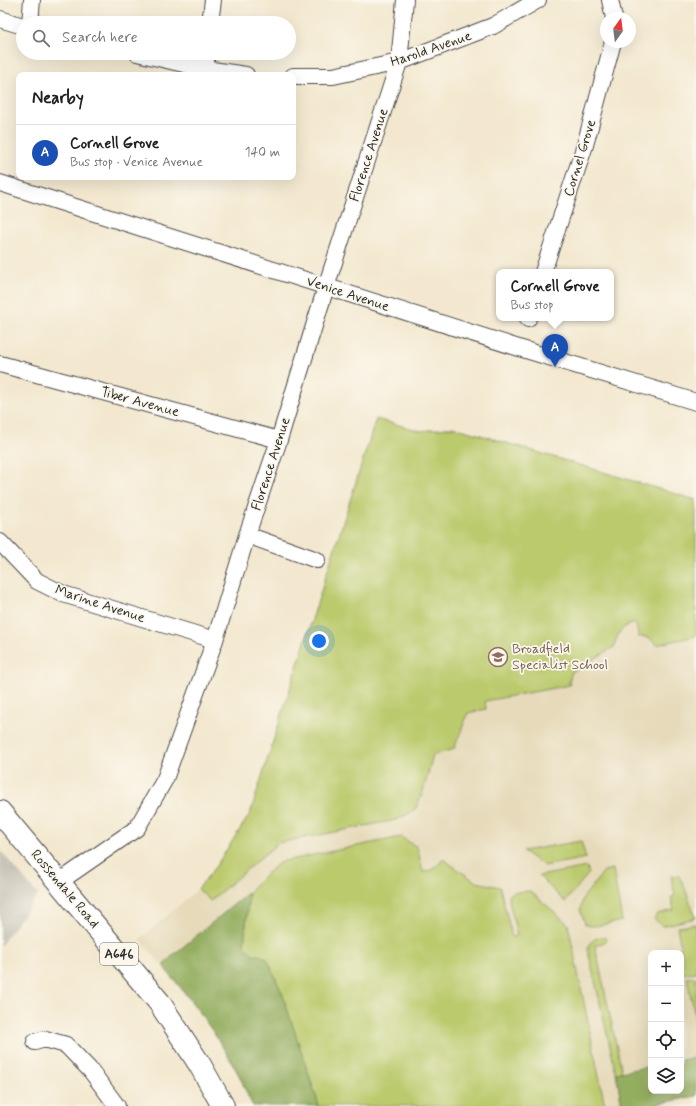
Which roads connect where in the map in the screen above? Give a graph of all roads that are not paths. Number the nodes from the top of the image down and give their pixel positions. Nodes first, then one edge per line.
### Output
1 (32, 0) edge
2 (213, 0) edge
3 (405, 0) edge
4 (538, 0) edge
5 (610, 0) edge
6 (613, 12) edge
7 (31, 16) edge
8 (211, 16) edge
9 (0, 18) edge
10 (16, 24) edge
11 (611, 48) edge
12 (167, 60) edge
13 (206, 60) edge
14 (399, 62) junction
15 (205, 69) junction
16 (226, 72) edge
17 (296, 76) edge
18 (1, 186) edge
19 (545, 269) edge
20 (326, 287) junction
21 (0, 364) edge
22 (696, 402) edge
23 (279, 440) junction
24 (247, 535) junction
25 (0, 542) edge
26 (317, 560) dead end
27 (214, 640) junction
28 (0, 812) edge
29 (59, 882) junction
30 (35, 1042) dead end
31 (117, 1106) edge
32 (223, 1106) edge

1 - 7 street
2 - 8 street
3 - 14 street, Florence Avenue
4 - 14 street, Harold Avenue
5 - 6 street
9 - 10 street
11 - 19 street, Cornel Grove
12 - 15 street
13 - 15 street
14 - 17 street, Harold Avenue
14 - 20 street, Florence Avenue
15 - 16 street
18 - 20 street, Venice Avenue
20 - 22 street, Venice Avenue
20 - 23 street, Florence Avenue
21 - 23 street, Tiber Avenue
23 - 24 street, Florence Avenue
24 - 26 street
24 - 27 street, Florence Avenue
25 - 27 street, Marine Avenue
27 - 29 street, Florence Avenue
28 - 29 highway, Rossendale Road / A646
29 - 32 highway, Rossendale Road / A646
30 - 31 street

